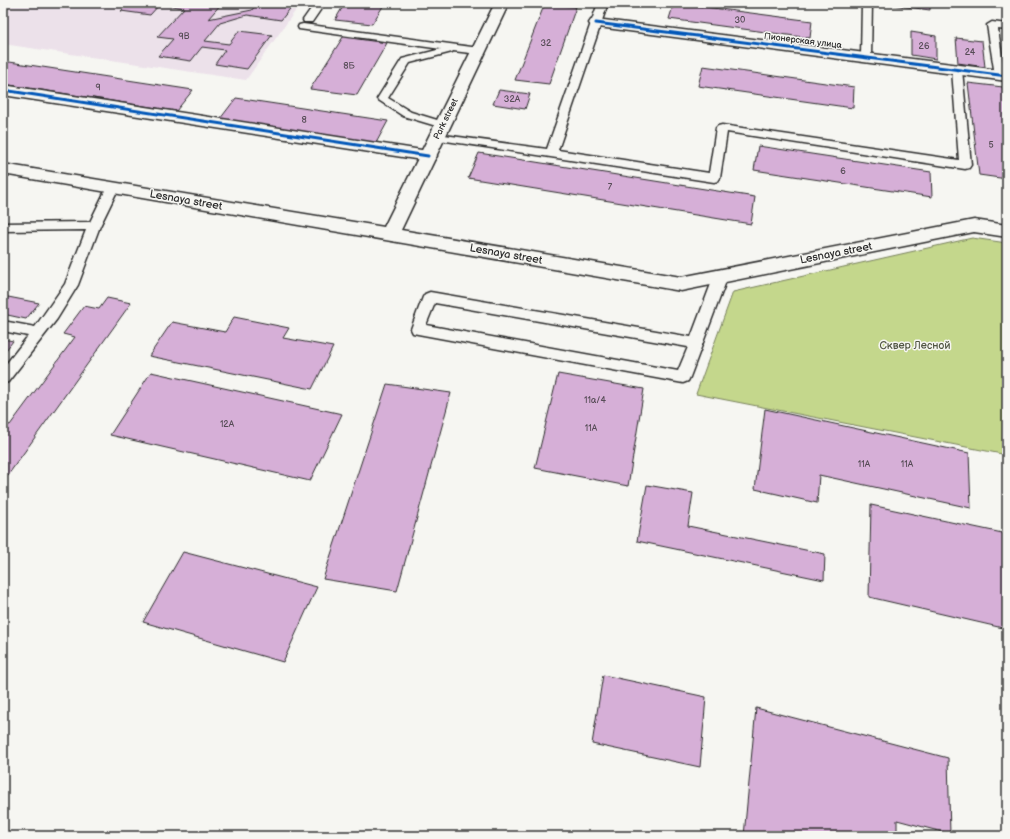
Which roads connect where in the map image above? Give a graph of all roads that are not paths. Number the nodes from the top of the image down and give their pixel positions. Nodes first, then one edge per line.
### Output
1 (320, 3) edge
2 (502, 3) edge
3 (603, 3) edge
4 (867, 3) edge
5 (596, 23) junction
6 (1007, 27) edge
7 (457, 48) junction
8 (479, 51) junction
9 (866, 57) junction
10 (956, 70) junction
11 (1004, 75) edge
12 (3, 90) edge
13 (440, 131) junction
14 (551, 153) junction
15 (428, 156) junction
16 (3, 169) edge
17 (113, 187) junction
18 (3, 226) edge
19 (94, 226) junction
20 (1007, 231) edge
21 (390, 234) junction
22 (721, 276) junction
23 (3, 326) edge
24 (38, 333) junction
25 (696, 343) junction
26 (3, 378) edge

1 - 7 lane
2 - 8 street, Park street
3 - 5 lane
4 - 9 lane
5 - 9 street, Пионерская улица
5 - 14 lane
6 - 11 lane
7 - 8 lane
7 - 13 lane
8 - 13 street, Park street
9 - 10 street, Пионерская улица
10 - 11 street, Пионерская улица
10 - 14 lane
12 - 15 street
13 - 14 lane
13 - 15 street, Park street
15 - 21 street, Park street
16 - 17 street, Lesnaya street
17 - 19 lane
17 - 21 street, Lesnaya street
18 - 19 lane
19 - 24 lane
20 - 22 street, Lesnaya street
21 - 22 street, Lesnaya street
22 - 25 lane
23 - 24 lane
24 - 26 lane
25 - 25 lane

